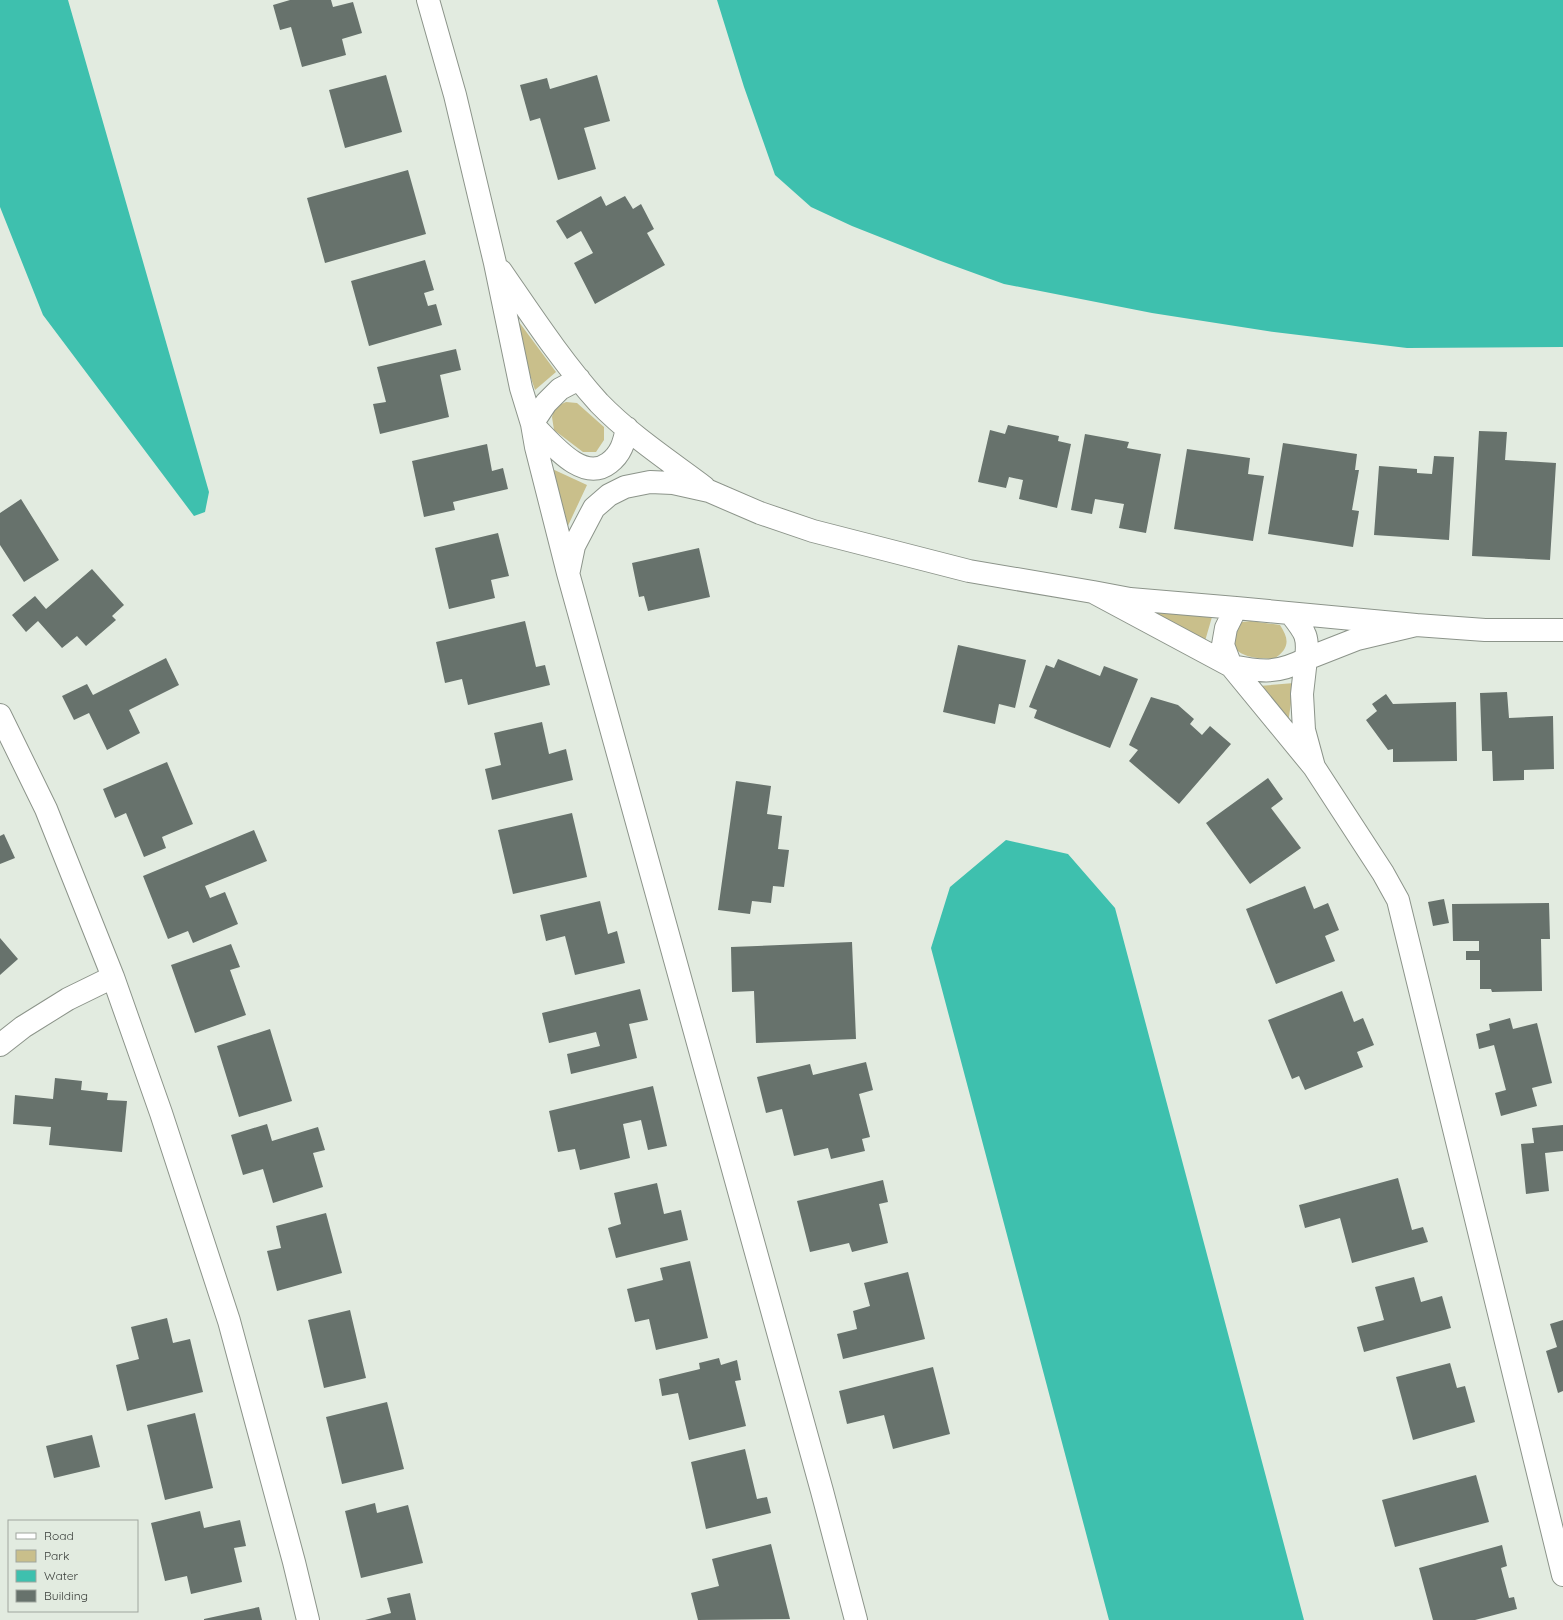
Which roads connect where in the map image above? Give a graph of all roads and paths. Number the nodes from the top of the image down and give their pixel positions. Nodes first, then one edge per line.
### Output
1 (428, 0) edge
2 (495, 263) junction
3 (579, 379) junction
4 (532, 424) junction
5 (627, 428) junction
6 (594, 469) junction
7 (650, 482) junction
8 (709, 491) junction
9 (568, 574) junction
10 (1093, 592) junction
11 (1236, 608) junction
12 (1291, 614) junction
13 (1416, 625) junction
14 (1563, 630) edge
15 (1306, 659) junction
16 (1231, 666) junction
17 (0, 715) edge
18 (1314, 767) junction
19 (113, 977) junction
20 (0, 1045) edge
21 (1563, 1575) edge
22 (308, 1620) edge
23 (856, 1620) edge

1 - 2 street
2 - 3 street
2 - 4 street
3 - 4 street
3 - 5 street
4 - 6 street
4 - 9 street
5 - 6 street
5 - 8 street
6 - 7 street
7 - 8 street
7 - 9 street
8 - 10 street
9 - 23 street
10 - 11 street
10 - 16 street
11 - 12 street
11 - 16 street
12 - 13 street
12 - 15 street
13 - 14 street
13 - 15 street
15 - 16 street
15 - 18 street
16 - 18 street
17 - 19 street
18 - 21 street
19 - 20 street
19 - 22 street

